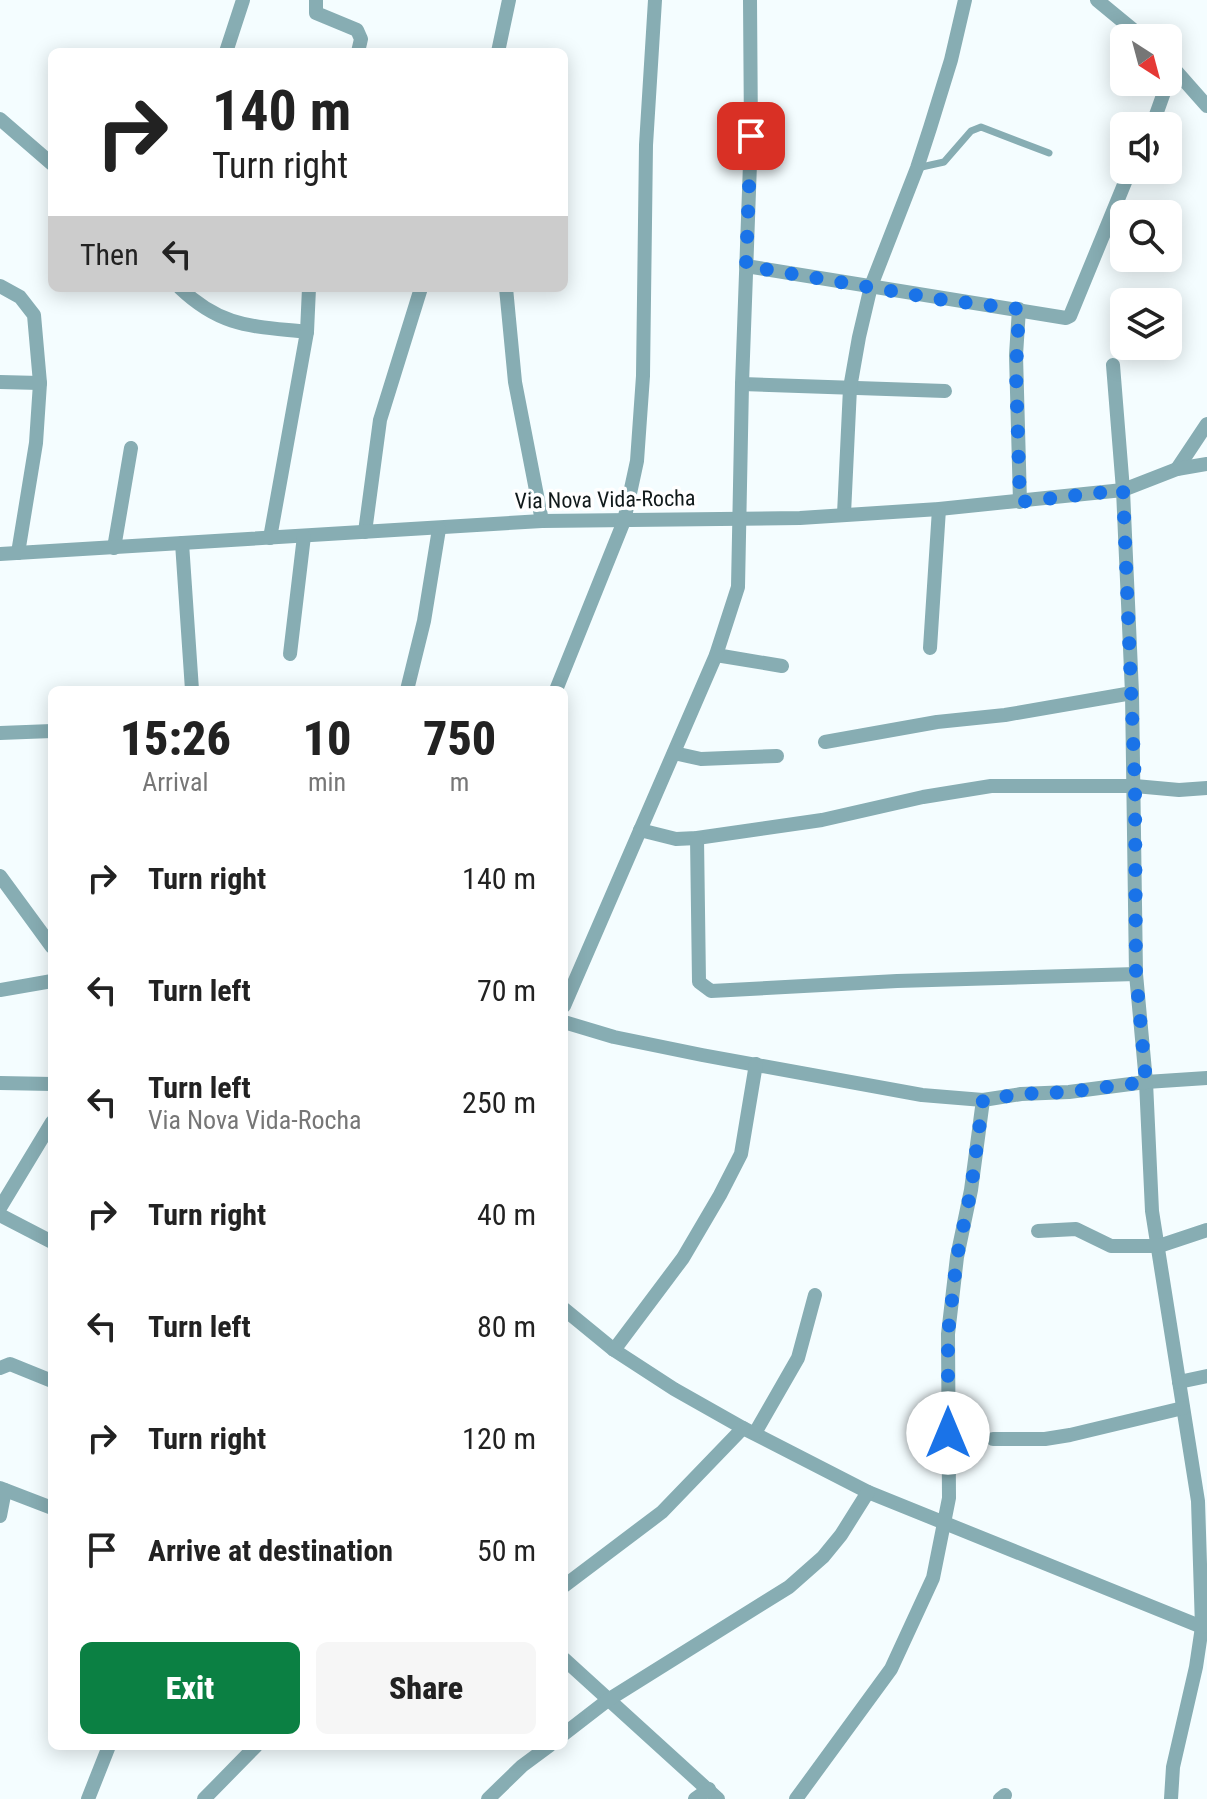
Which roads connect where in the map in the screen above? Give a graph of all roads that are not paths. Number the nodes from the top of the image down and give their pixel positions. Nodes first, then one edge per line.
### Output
1 (243, 0) edge
2 (316, 0) edge
3 (509, 0) edge
4 (655, 0) edge
5 (750, 0) edge
6 (965, 0) edge
7 (1097, 0) edge
8 (1126, 24) edge
9 (227, 48) edge
10 (359, 48) edge
11 (499, 48) edge
12 (1182, 78) edge
13 (1207, 106) edge
14 (0, 119) edge
15 (1049, 153) dead end
16 (48, 161) edge
17 (917, 168) junction
18 (1124, 184) edge
19 (746, 266) junction
20 (0, 286) edge
21 (871, 286) junction
22 (185, 292) edge
23 (309, 292) edge
24 (420, 292) edge
25 (506, 292) edge
26 (1019, 309) junction
27 (307, 332) junction
28 (1113, 365) dead end
29 (0, 382) edge
30 (40, 383) junction
31 (742, 384) junction
32 (850, 388) junction
33 (945, 391) dead end
34 (1207, 424) edge
35 (131, 448) dead end
36 (1177, 469) junction
37 (1205, 469) edge
38 (1123, 490) junction
39 (1020, 502) junction
40 (939, 509) junction
41 (844, 514) junction
42 (741, 519) junction
43 (542, 521) junction
44 (624, 521) junction
45 (439, 529) junction
46 (365, 532) junction
47 (304, 536) junction
48 (270, 538) junction
49 (182, 543) junction
50 (114, 548) junction
51 (18, 553) junction
52 (0, 554) edge
53 (930, 648) dead end
54 (290, 654) dead end
55 (716, 655) junction
56 (782, 666) dead end
57 (192, 686) edge
58 (408, 686) edge
59 (558, 686) edge
60 (1132, 693) junction
61 (48, 731) edge
62 (0, 733) edge
63 (825, 742) dead end
64 (674, 753) junction
65 (777, 756) dead end
66 (1135, 786) junction
67 (1207, 788) edge
68 (640, 830) junction
69 (697, 838) junction
70 (0, 876) edge
71 (48, 942) edge
72 (1136, 974) junction
73 (48, 982) edge
74 (0, 990) edge
75 (568, 997) edge
76 (568, 1023) edge
77 (756, 1064) junction
78 (1207, 1078) edge
79 (1146, 1082) junction
80 (0, 1083) edge
81 (48, 1084) edge
82 (983, 1100) junction
83 (48, 1129) edge
84 (0, 1208) edge
85 (0, 1215) edge
86 (1207, 1230) edge
87 (1038, 1231) dead end
88 (48, 1240) edge
89 (1159, 1246) junction
90 (815, 1295) dead end
91 (568, 1312) edge
92 (614, 1350) junction
93 (0, 1368) edge
94 (1207, 1376) edge
95 (48, 1379) edge
96 (1179, 1382) junction
97 (1183, 1408) junction
98 (749, 1431) junction
99 (993, 1439) dead end
100 (2, 1489) edge
101 (868, 1492) junction
102 (1202, 1501) edge
103 (48, 1502) edge
104 (0, 1516) edge
105 (944, 1524) junction
106 (568, 1583) edge
107 (1202, 1627) junction
108 (568, 1663) edge
109 (608, 1700) junction
110 (568, 1731) edge
111 (108, 1750) edge
112 (252, 1750) edge
113 (544, 1750) edge
114 (714, 1794) edge
115 (92, 1797) edge
116 (204, 1799) edge
117 (488, 1799) edge
118 (695, 1799) edge
119 (796, 1799) edge
120 (1171, 1799) edge

1 - 9 street
2 - 10 street
3 - 11 street
4 - 44 street
5 - 19 street
6 - 17 street
7 - 8 street
12 - 13 street
14 - 16 street
15 - 17 lane
17 - 21 street
18 - 26 street
19 - 21 street
19 - 31 street
20 - 30 street
21 - 26 street
21 - 32 street
22 - 27 street
23 - 27 street
24 - 46 street
25 - 43 street
26 - 39 street
27 - 48 street
28 - 38 street
29 - 30 street
30 - 51 street
31 - 32 street
31 - 42 street
32 - 33 street
32 - 41 street
34 - 36 street
35 - 50 street
36 - 37 street, Via Nova Vida-Rocha
36 - 38 street, Via Nova Vida-Rocha
38 - 39 street, Via Nova Vida-Rocha
38 - 60 street
39 - 40 street, Via Nova Vida-Rocha
40 - 41 street, Via Nova Vida-Rocha
40 - 53 street
41 - 42 street, Via Nova Vida-Rocha
42 - 44 street, Via Nova Vida-Rocha
42 - 55 street
43 - 44 street, Via Nova Vida-Rocha
43 - 45 street, Via Nova Vida-Rocha
44 - 59 street
45 - 46 street, Via Nova Vida-Rocha
45 - 58 street
46 - 47 street, Via Nova Vida-Rocha
47 - 48 street, Via Nova Vida-Rocha
47 - 54 street
48 - 49 street, Via Nova Vida-Rocha
49 - 50 street, Via Nova Vida-Rocha
49 - 57 street
50 - 51 street, Via Nova Vida-Rocha
51 - 52 street, Via Nova Vida-Rocha
55 - 56 street
55 - 64 street
60 - 63 street
60 - 66 street
61 - 62 street
64 - 65 street
64 - 68 street
66 - 67 street
66 - 69 street
66 - 72 street
68 - 69 street
68 - 75 street
69 - 72 street
70 - 71 street
72 - 79 street
73 - 74 street
76 - 77 street
77 - 82 street
77 - 92 street
78 - 79 street
79 - 82 street
79 - 89 street
80 - 81 street
82 - 105 street
83 - 84 street
85 - 88 street
86 - 89 street
87 - 89 street
89 - 96 street
90 - 98 street
91 - 92 street
92 - 98 street
93 - 95 street
94 - 96 street
96 - 97 street
97 - 99 street
97 - 102 street
98 - 101 street
98 - 106 street
100 - 103 street
100 - 104 street
101 - 105 street
101 - 109 street
102 - 107 street
105 - 107 street
105 - 119 street
107 - 120 street
108 - 109 street
109 - 110 street
109 - 114 street
111 - 115 street
112 - 116 street
113 - 117 street
114 - 118 street

